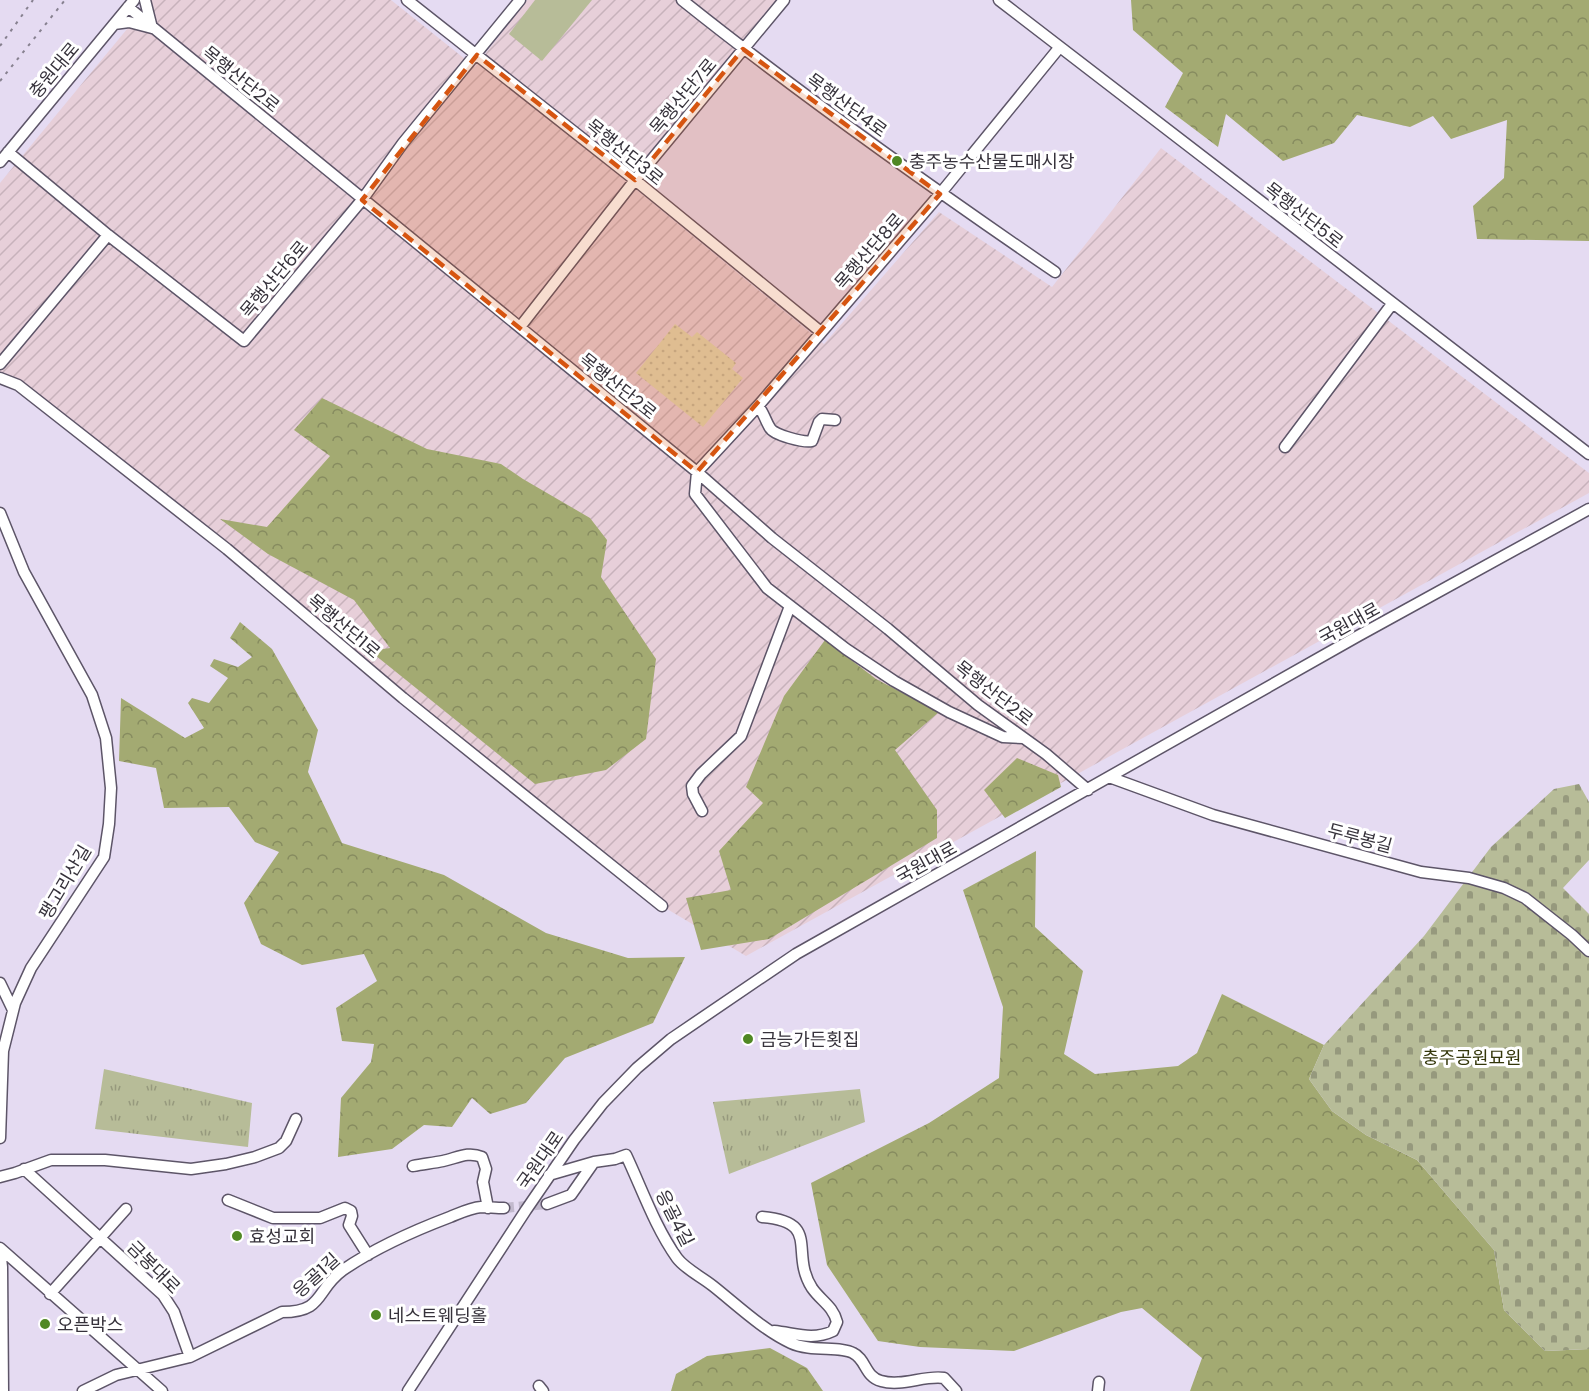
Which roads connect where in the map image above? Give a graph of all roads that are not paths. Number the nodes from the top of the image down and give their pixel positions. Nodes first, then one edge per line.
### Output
1 (145, 0) edge
2 (407, 0) edge
3 (520, 0) edge
4 (682, 0) edge
5 (784, 0) edge
6 (999, 0) edge
7 (131, 4) edge
8 (114, 24) junction
9 (152, 28) junction
10 (1059, 48) junction
11 (743, 49) junction
12 (477, 55) junction
13 (8, 152) junction
14 (0, 162) edge
15 (634, 180) junction
16 (940, 194) junction
17 (362, 200) junction
18 (108, 236) junction
19 (1055, 272) dead end
20 (1392, 304) junction
21 (520, 327) junction
22 (821, 332) junction
23 (0, 364) edge
24 (0, 378) edge
25 (758, 406) junction
26 (835, 420) dead end
27 (1285, 447) dead end
28 (1589, 454) edge
29 (697, 472) junction
30 (1589, 509) edge
31 (0, 513) edge
32 (790, 606) junction
33 (1024, 738) junction
34 (1109, 777) junction
35 (1088, 790) junction
36 (702, 811) dead end
37 (662, 906) dead end
38 (1589, 951) edge
39 (0, 983) edge
40 (13, 1010) junction
41 (296, 1119) dead end
42 (0, 1138) edge
43 (594, 1162) junction
44 (413, 1166) dead end
45 (24, 1169) junction
46 (549, 1175) junction
47 (0, 1177) edge
48 (228, 1200) dead end
49 (547, 1204) tunnel mouth
50 (488, 1208) junction
51 (504, 1208) tunnel mouth
52 (126, 1209) dead end
53 (762, 1217) dead end
54 (100, 1239) junction
55 (0, 1248) edge
56 (368, 1256) junction
57 (50, 1294) junction
58 (773, 1331) junction
59 (190, 1357) junction
60 (138, 1371) junction
61 (3, 1391) edge
62 (83, 1391) edge
63 (162, 1391) edge
64 (408, 1391) edge
65 (956, 1391) edge

1 - 9 street
2 - 12 street, 목행산단3로
3 - 12 street, 목행산단6로
4 - 11 street, 목행산단4로
5 - 11 street, 목행산단7로
6 - 10 street, 목행산단5로
7 - 8 street, 충원대로
7 - 9 street, 목행산단2로
8 - 9 street
8 - 13 street, 충원대로
9 - 17 street, 목행산단2로
10 - 16 street, 목행산단8로
10 - 20 street, 목행산단5로
11 - 15 street, 목행산단7로
11 - 16 street, 목행산단4로
12 - 15 street, 목행산단3로
12 - 17 street, 목행산단6로
13 - 14 street, 충원대로
13 - 18 street
15 - 21 street, 목행산단7로
15 - 22 street, 목행산단3로
16 - 19 street, 목행산단4로
16 - 22 street, 목행산단8로
17 - 18 street, 목행산단6로
17 - 21 street, 목행산단2로
18 - 23 street
20 - 27 street
20 - 28 street, 목행산단5로
21 - 29 street, 목행산단2로
22 - 25 street, 목행산단8로
24 - 37 street, 목행산단1로
25 - 26 street
25 - 29 street, 목행산단8로
29 - 32 street
29 - 33 street, 목행산단2로
30 - 34 street, 국원대로
31 - 40 street, 팽고리산길
32 - 33 street
32 - 36 street
33 - 35 street, 목행산단2로
34 - 35 street, 국원대로
34 - 38 street, 두루봉길
35 - 46 street, 국원대로
39 - 40 street
40 - 42 street, 팽고리산길
41 - 45 street
43 - 46 street, 응골4길
43 - 49 street
43 - 58 street, 응골4길
44 - 50 street
45 - 47 street
45 - 54 street, 금봉대로
46 - 64 street, 국원대로
48 - 56 street
50 - 51 street, 응골1길
50 - 56 street, 응골1길
52 - 54 street, 금봉대로
53 - 58 street, 응골4길
54 - 57 street, 금봉대로
54 - 59 street, 금봉대로
55 - 57 street
55 - 61 street
56 - 59 street, 응골1길
57 - 60 street
58 - 65 street, 응골4길
59 - 60 street, 응골1길
60 - 62 street, 응골1길
60 - 63 street

